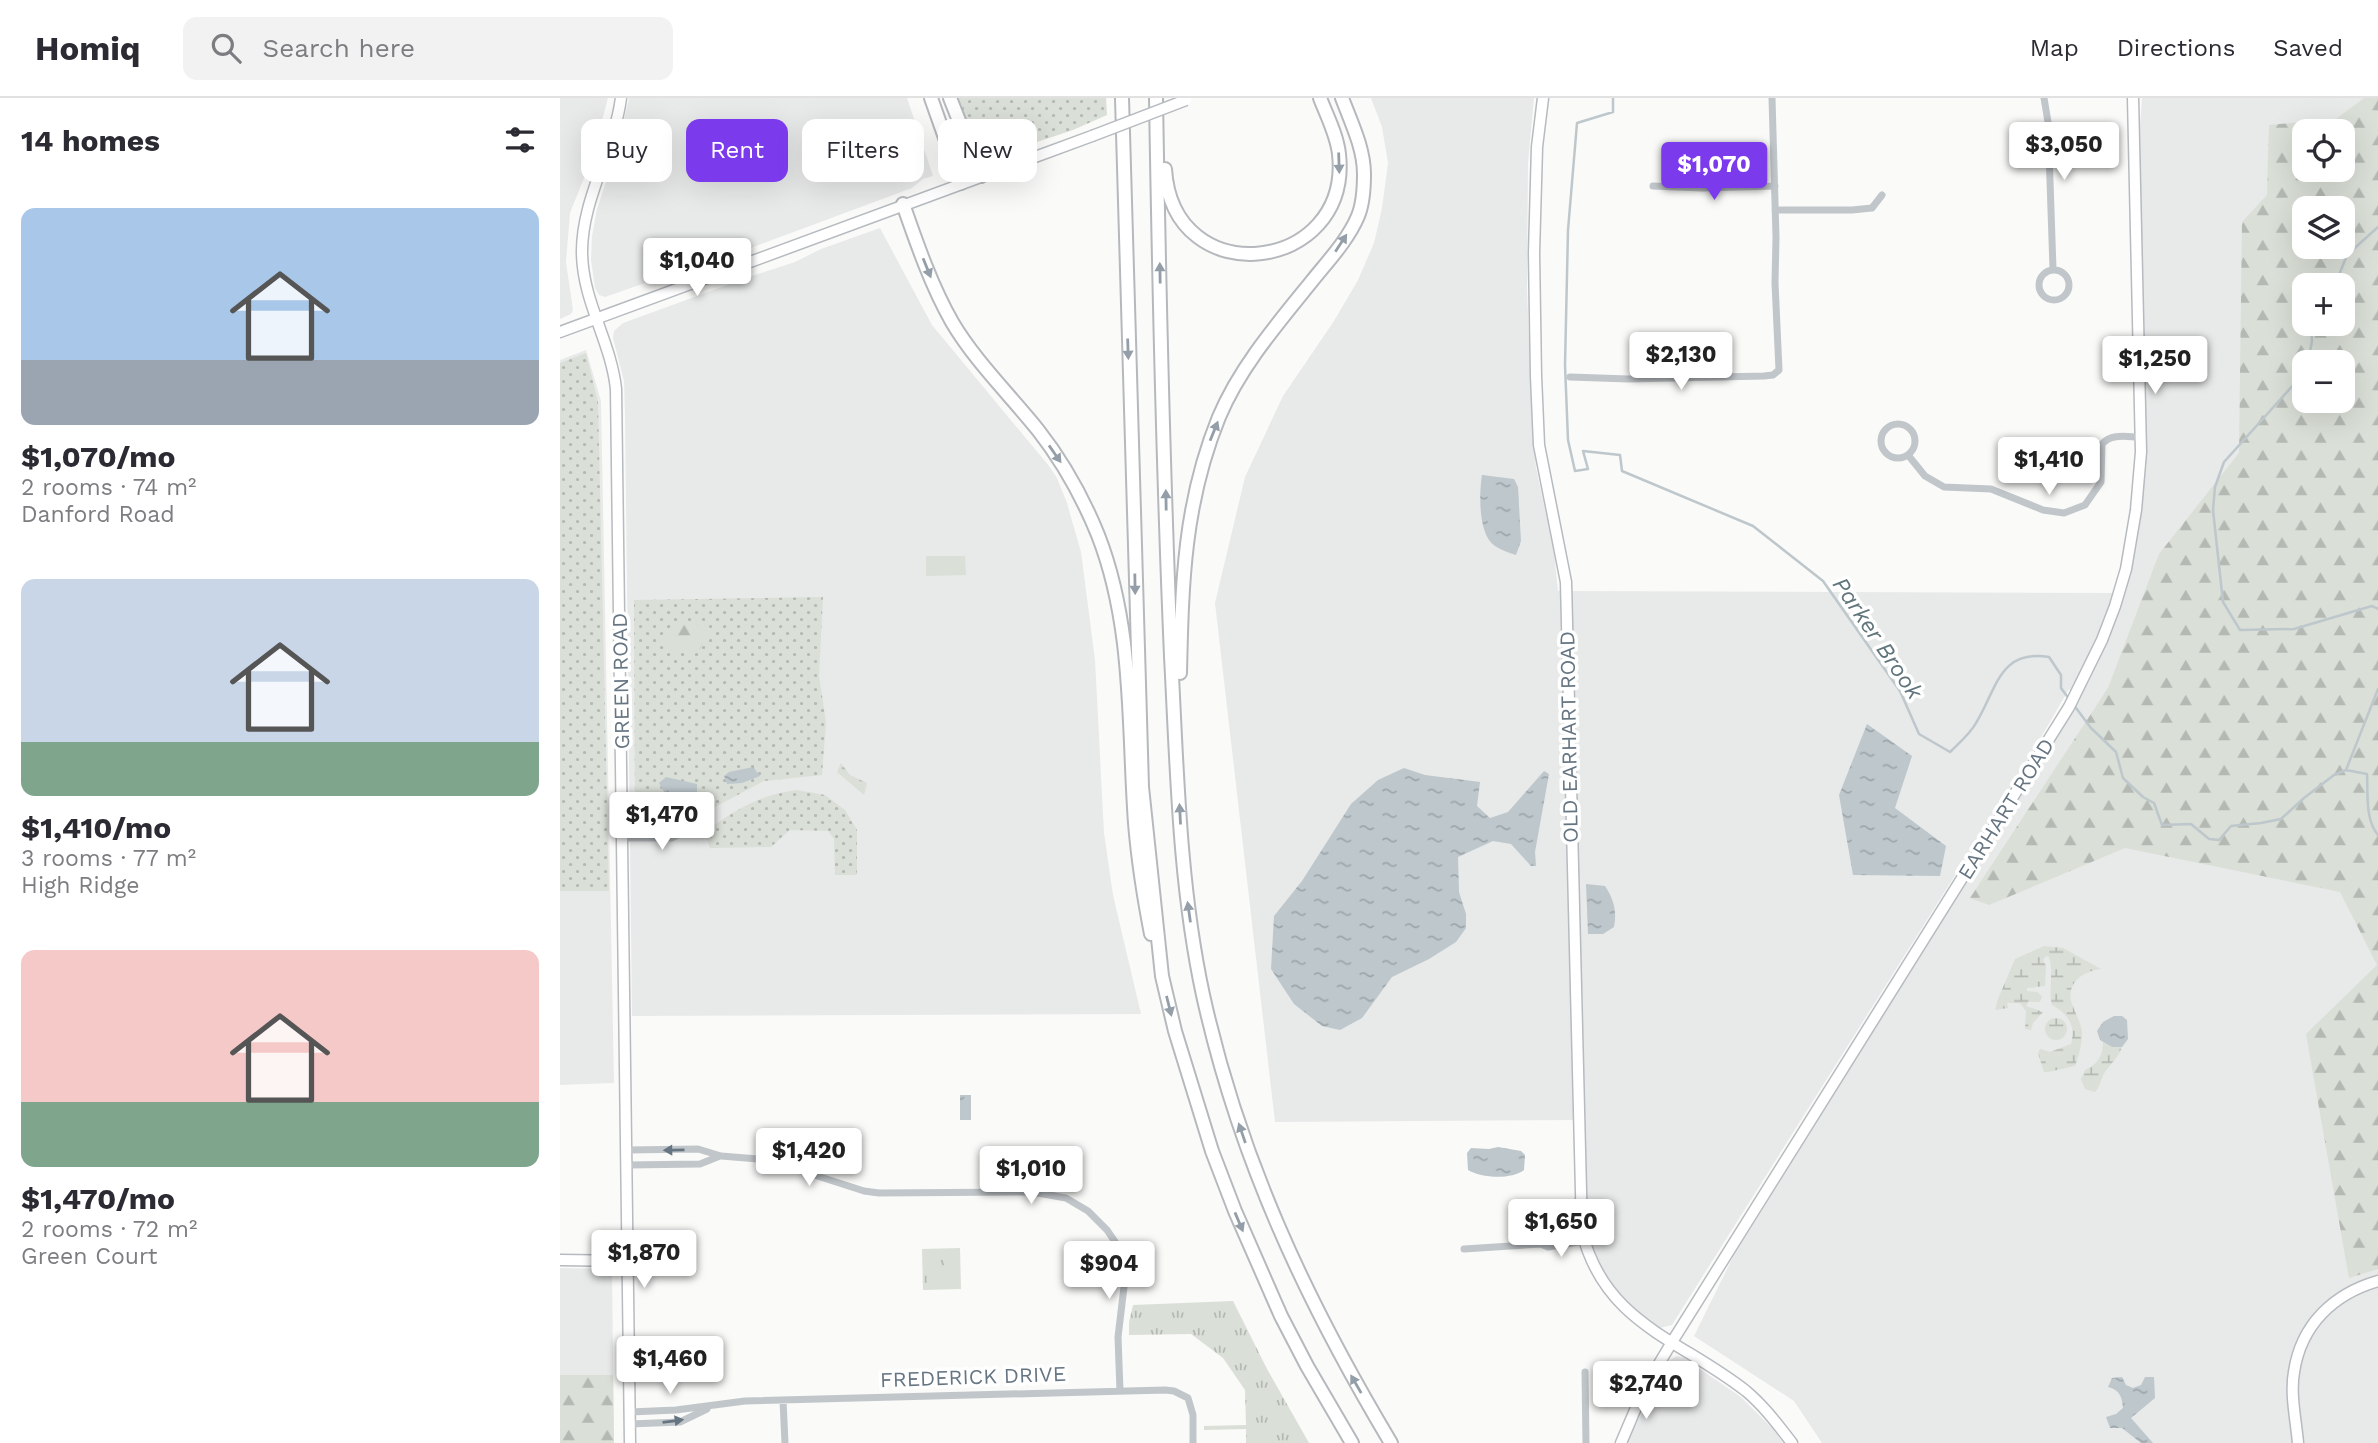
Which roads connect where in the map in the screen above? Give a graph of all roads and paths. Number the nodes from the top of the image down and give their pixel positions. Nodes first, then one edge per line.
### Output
1 (621, 98) edge
2 (931, 98) edge
3 (950, 98) edge
4 (1122, 98) edge
5 (1157, 98) edge
6 (1320, 98) edge
7 (1342, 98) edge
8 (1543, 98) edge
9 (1772, 98) edge
10 (2043, 98) edge
11 (2133, 98) edge
12 (1189, 99) edge
13 (958, 119) edge
14 (1037, 156) edge
15 (964, 182) edge
16 (961, 183) junction
17 (1653, 186) dead end
18 (1775, 186) junction
19 (1882, 195) dead end
20 (903, 204) junction
21 (1776, 210) junction
22 (2053, 269) junction
23 (597, 318) junction
24 (560, 332) edge
25 (1570, 377) dead end
26 (2140, 438) junction
27 (1908, 455) junction
28 (1177, 764) junction
29 (623, 833) junction
30 (1162, 976) junction
31 (627, 1150) junction
32 (721, 1156) junction
33 (628, 1165) junction
34 (1583, 1237) junction
35 (1464, 1249) dead end
36 (560, 1261) edge
37 (628, 1261) junction
38 (2378, 1281) edge
39 (1672, 1342) junction
40 (1585, 1372) dead end
41 (1120, 1391) junction
42 (783, 1400) junction
43 (712, 1406) junction
44 (630, 1412) junction
45 (630, 1424) junction
46 (630, 1443) edge
47 (785, 1443) edge
48 (1194, 1443) edge
49 (1352, 1443) edge
50 (1391, 1443) edge
51 (1586, 1443) edge
52 (1621, 1443) edge
53 (1792, 1443) edge
54 (2298, 1443) edge

1 - 23 street, GREEN ROAD
2 - 16 highway
3 - 13 highway
4 -> 30 highway
6 -> 5 highway
28 -> 5 highway
28 -> 7 highway
8 - 34 street, OLD EARHART ROAD
9 - 18 street
10 - 22 street
11 - 26 street, EARHART ROAD
12 - 14 street, bridge
15 - 16 street
16 - 20 street
17 - 18 street
18 - 21 street
19 - 21 street
20 - 23 street
20 -> 30 highway
21 - 25 street
22 - 22 street
23 - 24 street
23 - 29 street, GREEN ROAD
26 - 27 street
26 - 39 street, EARHART ROAD
27 - 27 street
50 -> 28 highway
29 - 29 street
29 - 31 street, GREEN ROAD
30 -> 49 highway
32 -> 31 street
31 - 33 street, GREEN ROAD
32 - 33 street
32 - 41 street
33 - 37 street, GREEN ROAD
34 - 35 street
34 - 39 street, OLD EARHART ROAD
36 - 37 street
37 - 44 street, GREEN ROAD
38 - 54 street
39 - 52 street, EARHART ROAD
39 - 53 street, OLD EARHART ROAD
40 - 51 street
41 - 42 street, FREDERICK DRIVE
41 - 48 street, FREDERICK DRIVE
42 - 43 street, FREDERICK DRIVE
42 - 47 street
43 - 44 street, FREDERICK DRIVE
45 -> 43 street, FREDERICK DRIVE
44 - 45 street, GREEN ROAD
45 - 46 street, GREEN ROAD

